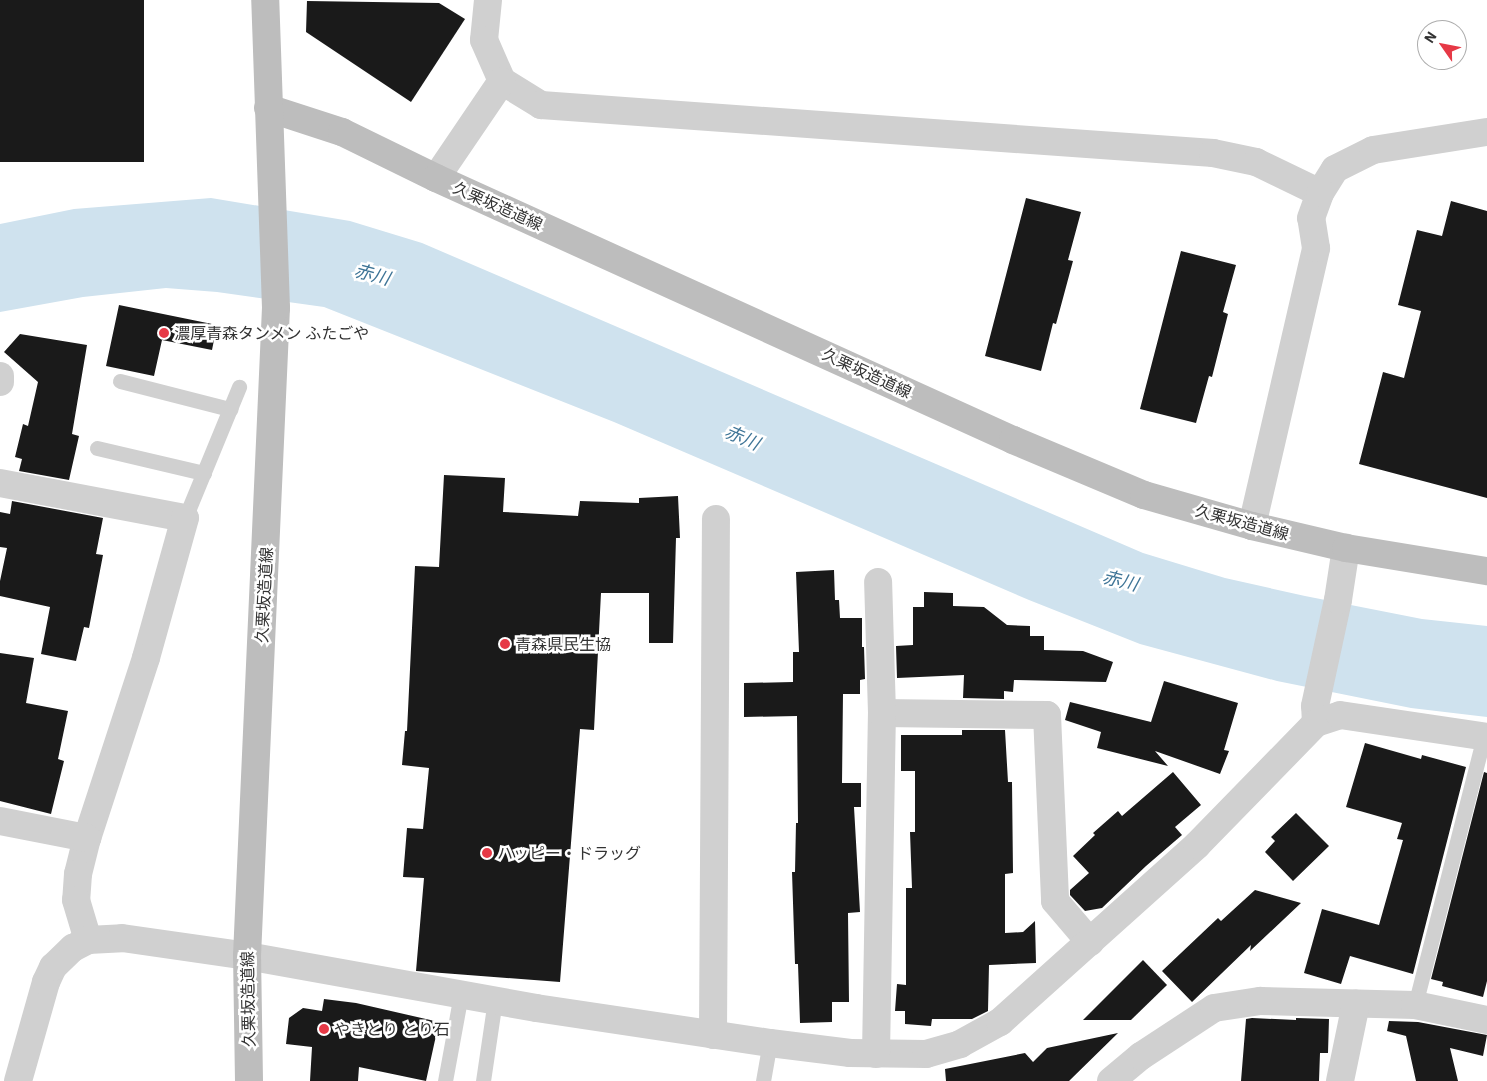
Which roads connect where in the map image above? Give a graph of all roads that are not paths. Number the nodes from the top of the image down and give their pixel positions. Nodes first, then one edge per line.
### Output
1 (265, 0) edge
2 (488, 0) edge
3 (502, 81) junction
4 (268, 108) junction
5 (1487, 132) edge
6 (436, 178) junction
7 (1320, 193) junction
8 (0, 376) edge
9 (120, 381) dead end
10 (0, 382) edge
11 (239, 387) dead end
12 (230, 409) junction
13 (97, 448) dead end
14 (204, 473) junction
15 (0, 483) edge
16 (185, 518) junction
17 (716, 518) dead end
18 (1252, 526) junction
19 (1346, 548) junction
20 (1487, 571) edge
21 (878, 582) dead end
22 (882, 713) junction
23 (1315, 714) junction
24 (1485, 736) edge
25 (0, 821) edge
26 (87, 838) junction
27 (88, 940) junction
28 (1090, 942) junction
29 (247, 956) junction
30 (461, 994) junction
31 (495, 1000) junction
32 (1356, 1004) junction
33 (1415, 1005) junction
34 (1487, 1020) edge
35 (713, 1034) junction
36 (770, 1043) junction
37 (876, 1054) junction
38 (18, 1081) edge
39 (249, 1081) edge
40 (445, 1081) edge
41 (483, 1081) edge
42 (763, 1081) edge
43 (1112, 1081) edge
44 (1340, 1081) edge

1 - 4 main road, 久栗坂造道線
2 - 3 street
3 - 6 street
3 - 7 street
4 - 6 main road, 久栗坂造道線
4 - 29 main road, 久栗坂造道線
5 - 7 street
6 - 18 main road, 久栗坂造道線
7 - 18 street
8 - 10 street
9 - 12 lane
11 - 12 lane
12 - 14 lane
13 - 14 lane
14 - 16 lane
15 - 16 street
16 - 26 street
17 - 35 street
18 - 19 main road, 久栗坂造道線
19 - 20 main road, 久栗坂造道線
19 - 23 street
21 - 22 street
22 - 28 street
22 - 37 street
23 - 24 street
23 - 28 street
24 - 33 lane
25 - 26 street
26 - 27 street
27 - 29 street
27 - 38 street
28 - 37 street
29 - 30 street
29 - 39 main road, 久栗坂造道線
30 - 31 street
30 - 40 lane
31 - 35 street
31 - 41 lane
32 - 33 street
32 - 43 street
32 - 44 street
33 - 34 street
35 - 36 street
36 - 37 street
36 - 42 lane

